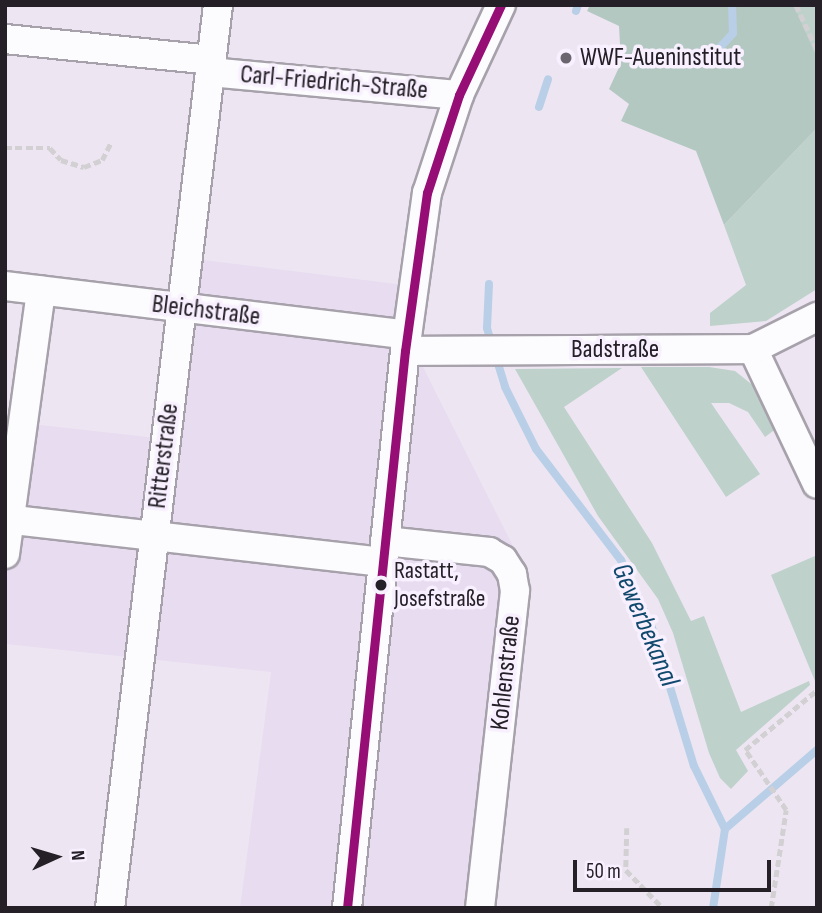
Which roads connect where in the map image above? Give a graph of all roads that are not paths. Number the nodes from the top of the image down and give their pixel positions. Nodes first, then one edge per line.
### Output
1 (218, 5) edge
2 (501, 5) edge
3 (5, 39) edge
4 (210, 66) junction
5 (459, 95) junction
6 (5, 286) edge
7 (41, 290) junction
8 (182, 308) junction
9 (817, 317) edge
10 (406, 343) junction
11 (753, 349) junction
12 (817, 484) edge
13 (8, 519) edge
14 (154, 537) junction
15 (384, 551) junction
16 (5, 554) edge
17 (110, 908) edge
18 (346, 908) edge
19 (480, 908) edge

1 - 4 street, Ritterstraße
2 - 5 street
3 - 4 street, Carl-Friedrich-Straße
4 - 5 street, Carl-Friedrich-Straße
4 - 8 street, Ritterstraße
5 - 10 street
6 - 7 street, Bleichstraße
7 - 8 street, Bleichstraße
7 - 13 street
8 - 10 street, Bleichstraße
8 - 14 street, Ritterstraße
9 - 11 street, Badstraße
10 - 11 street, Badstraße
10 - 15 street
11 - 12 street
13 - 14 street
13 - 16 street
14 - 15 street
14 - 17 street, Ritterstraße
15 - 18 street
15 - 19 street, Kohlenstraße

